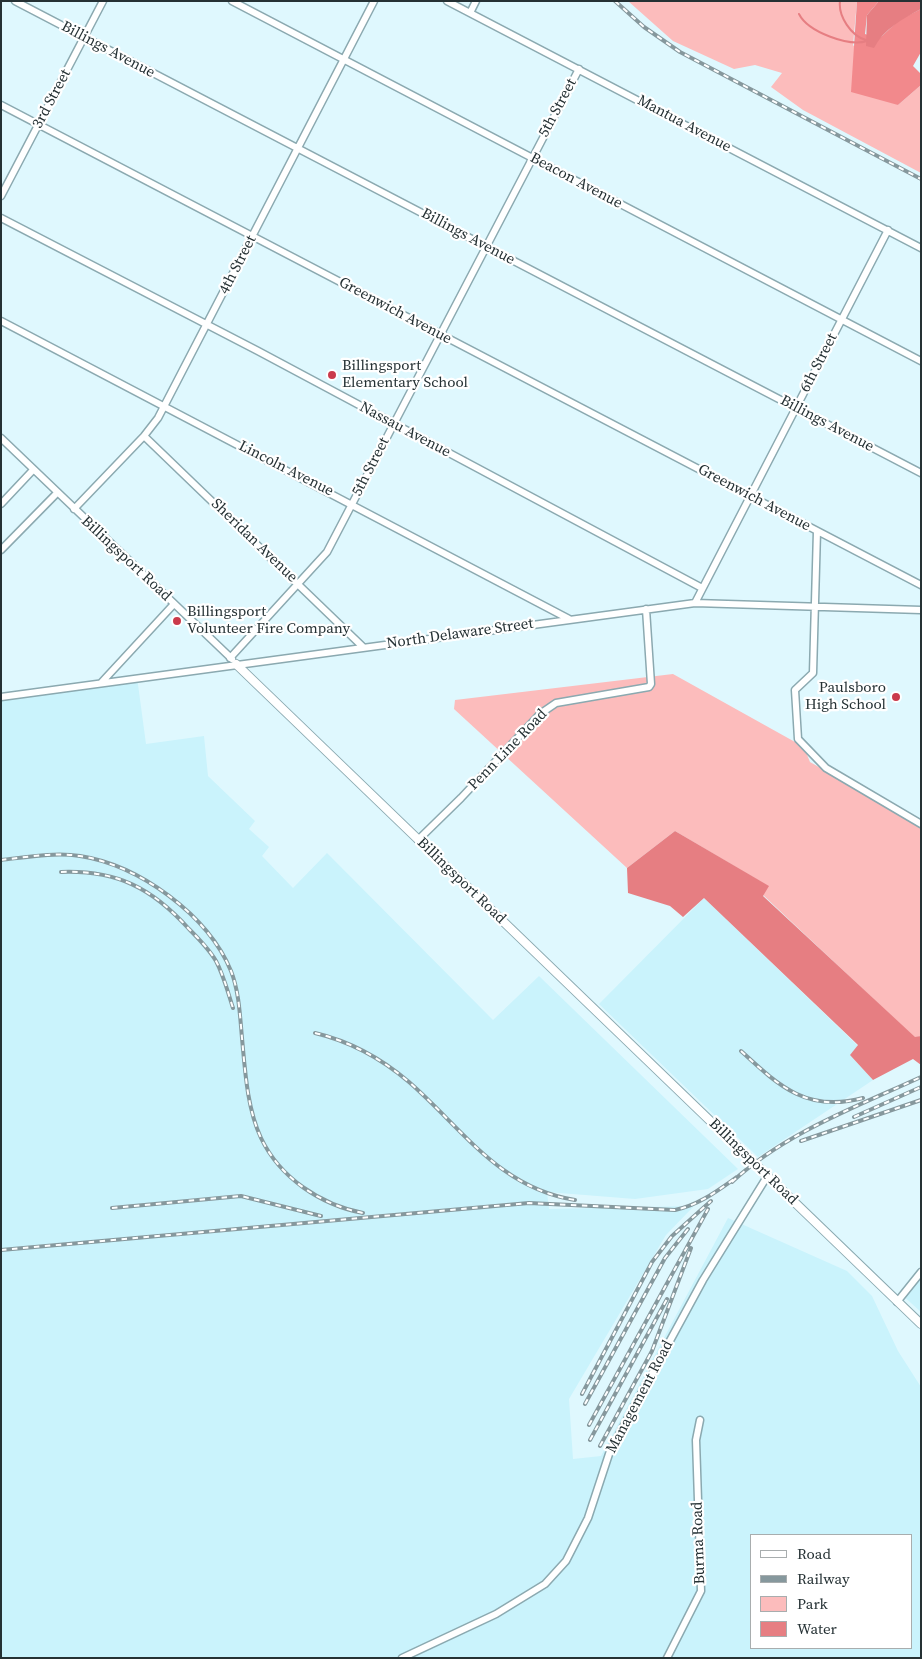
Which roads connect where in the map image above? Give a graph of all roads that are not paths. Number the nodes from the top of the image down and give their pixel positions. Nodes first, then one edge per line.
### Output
1 (15, 1) edge
2 (103, 1) edge
3 (232, 1) edge
4 (374, 1) edge
5 (447, 1) edge
6 (476, 1) edge
7 (470, 13) junction
8 (84, 38) junction
9 (344, 60) junction
10 (579, 69) junction
11 (1, 105) edge
12 (38, 125) junction
13 (298, 149) junction
14 (532, 158) junction
15 (1, 196) edge
16 (1, 218) edge
17 (888, 230) junction
18 (252, 236) junction
19 (486, 247) junction
20 (921, 248) edge
21 (841, 320) junction
22 (1, 321) edge
23 (206, 325) junction
24 (440, 334) junction
25 (921, 361) edge
26 (164, 406) junction
27 (796, 408) junction
28 (393, 424) junction
29 (144, 436) junction
30 (1, 438) edge
31 (33, 470) junction
32 (921, 473) edge
33 (57, 493) junction
34 (750, 496) junction
35 (352, 503) junction
36 (1, 504) edge
37 (74, 509) junction
38 (817, 531) junction
39 (1, 550) edge
40 (300, 584) junction
41 (921, 585) edge
42 (702, 588) junction
43 (695, 603) junction
44 (174, 604) junction
45 (815, 607) junction
46 (646, 609) junction
47 (921, 610) edge
48 (569, 619) junction
49 (363, 647) junction
50 (230, 658) junction
51 (236, 664) junction
52 (101, 683) junction
53 (1, 697) edge
54 (921, 824) edge
55 (418, 840) junction
56 (768, 1175) junction
57 (921, 1272) edge
58 (897, 1302) junction
59 (921, 1324) edge
60 (700, 1420) dead end
61 (402, 1658) edge
62 (667, 1658) edge

1 - 8 street, Billings Avenue
2 - 8 street, 3rd Street
3 - 9 street, Beacon Avenue
4 - 9 street, 4th Street
5 - 7 street, Mantua Avenue
6 - 7 street
7 - 10 street, Mantua Avenue
8 - 12 street, 3rd Street
8 - 13 street, Billings Avenue
9 - 13 street, 4th Street
9 - 14 street, Beacon Avenue
10 - 14 street, 5th Street
10 - 17 street, Mantua Avenue
11 - 12 street, Greenwich Avenue
12 - 15 street, 3rd Street
12 - 18 street, Greenwich Avenue
13 - 18 street, 4th Street
13 - 19 street, Billings Avenue
14 - 19 street, 5th Street
14 - 21 street, Beacon Avenue
16 - 23 street, Nassau Avenue
17 - 20 street, Mantua Avenue
17 - 21 street, 6th Street
18 - 23 street, 4th Street
18 - 24 street, Greenwich Avenue
19 - 24 street, 5th Street
19 - 27 street, Billings Avenue
21 - 25 street, Beacon Avenue
21 - 27 street, 6th Street
22 - 26 street, Lincoln Avenue
23 - 26 street, 4th Street
23 - 28 street, Nassau Avenue
24 - 28 street, 5th Street
24 - 34 street, Greenwich Avenue
26 - 29 street, 4th Street
26 - 35 street, Lincoln Avenue
27 - 32 street, Billings Avenue
27 - 34 street, 6th Street
28 - 35 street, 5th Street
28 - 42 street, Nassau Avenue
29 - 37 street, 4th Street
29 - 40 street, Sheridan Avenue
30 - 31 street, Billingsport Road
31 - 33 street, Billingsport Road
31 - 36 street
33 - 37 street, Billingsport Road
33 - 39 street
34 - 38 street, Greenwich Avenue
34 - 42 street, 6th Street
35 - 40 street, 5th Street
35 - 48 street, Lincoln Avenue
37 - 44 street, Billingsport Road
38 - 41 street, Greenwich Avenue
38 - 45 street
40 - 49 street, Sheridan Avenue
40 - 50 street, 5th Street
42 - 43 street, 6th Street
43 - 45 street, North Delaware Street
43 - 46 street, North Delaware Street
44 - 50 street, Billingsport Road
44 - 52 street
45 - 47 street, North Delaware Street
45 - 54 street
46 - 48 street, North Delaware Street
46 - 55 street, Penn Line Road
48 - 49 street, North Delaware Street
49 - 51 street, North Delaware Street
50 - 51 street, Billingsport Road
51 - 52 street, North Delaware Street
51 - 55 street, Billingsport Road
52 - 53 street, North Delaware Street
55 - 56 street, Billingsport Road
56 - 58 street, Billingsport Road
56 - 61 street, Management Road
57 - 58 street
58 - 59 street, Billingsport Road
60 - 62 street, Burma Road

